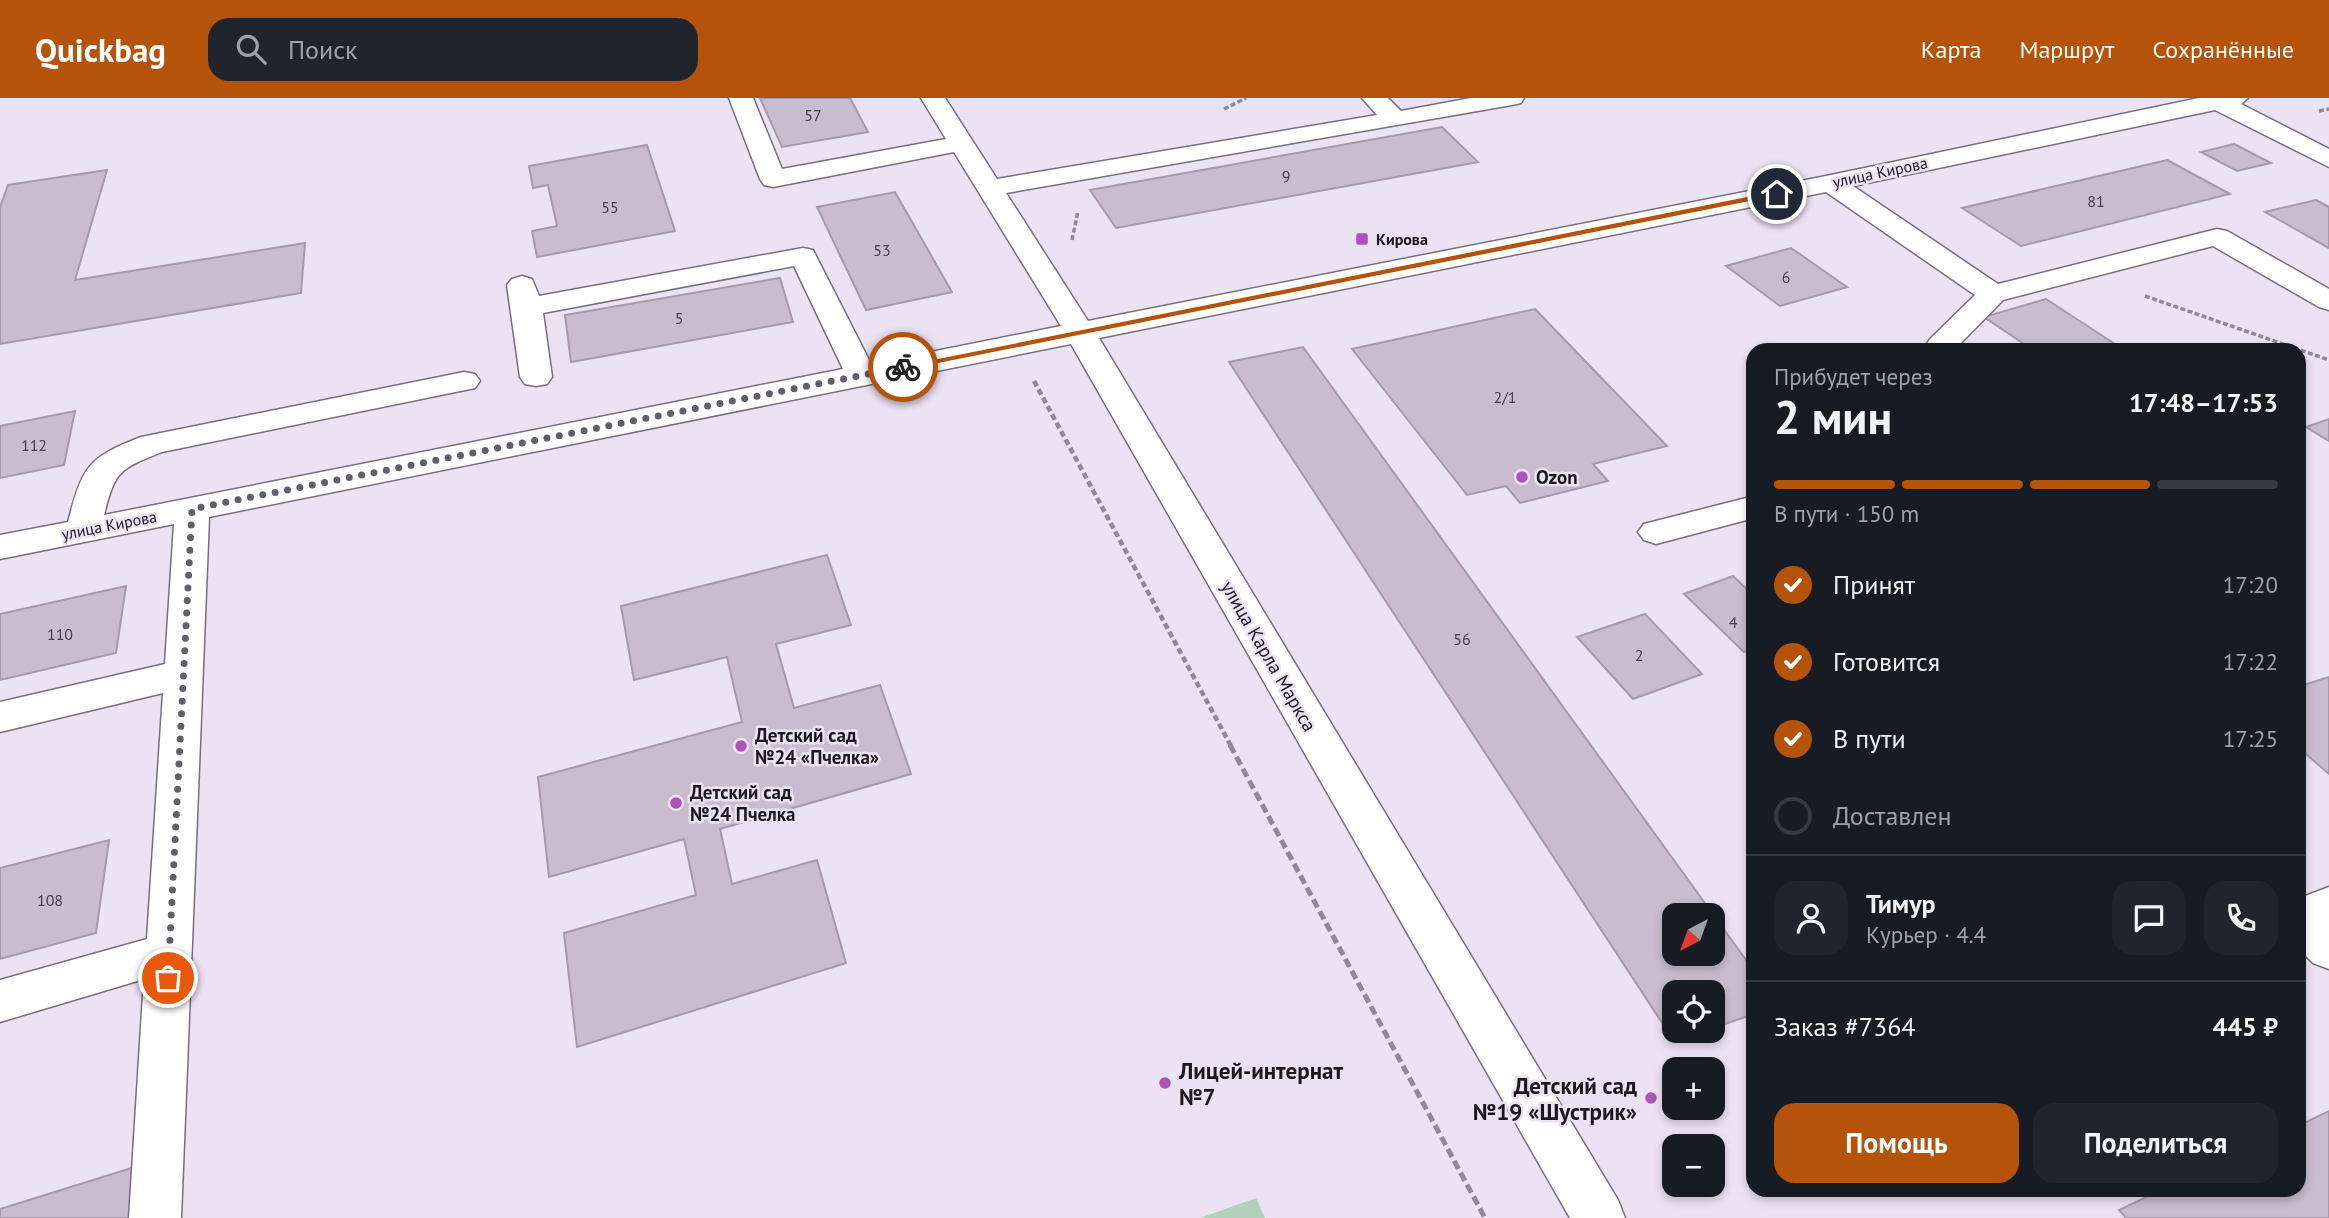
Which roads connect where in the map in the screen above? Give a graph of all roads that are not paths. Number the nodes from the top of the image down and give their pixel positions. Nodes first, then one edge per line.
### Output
1 (741, 98) edge
2 (933, 98) edge
3 (1374, 98) edge
4 (1512, 98) edge
5 (2222, 99) edge
6 (1395, 119) junction
7 (964, 143) junction
8 (2329, 159) edge
9 (1831, 183) junction
10 (991, 188) junction
11 (1993, 294) junction
12 (2329, 301) edge
13 (1080, 332) junction
14 (1943, 343) edge
15 (862, 376) junction
16 (536, 377) dead end
17 (464, 381) dead end
18 (192, 509) junction
19 (1746, 509) edge
20 (83, 530) junction
21 (1656, 532) dead end
22 (0, 547) edge
23 (183, 674) junction
24 (0, 717) edge
25 (2329, 906) edge
26 (2306, 917) edge
27 (2306, 926) edge
28 (2329, 949) edge
29 (169, 952) junction
30 (0, 1000) edge
31 (155, 1218) edge
32 (1599, 1218) edge

1 - 7 street
2 - 7 street, улица Карла Маркса
3 - 6 street
4 - 6 street
5 - 8 street
5 - 9 street, улица Кирова
6 - 10 street
7 - 10 street, улица Карла Маркса
9 - 11 street
9 - 13 street, улица Кирова
10 - 13 street, улица Карла Маркса
11 - 12 street
11 - 14 street
13 - 15 street, улица Кирова
13 - 32 street, улица Карла Маркса
15 - 16 street
15 - 18 street, улица Кирова
17 - 20 street
18 - 20 street, улица Кирова
18 - 23 street
19 - 21 street
20 - 22 street, улица Кирова
23 - 24 street
23 - 29 street
25 - 26 street
27 - 28 street
29 - 30 street
29 - 31 street

